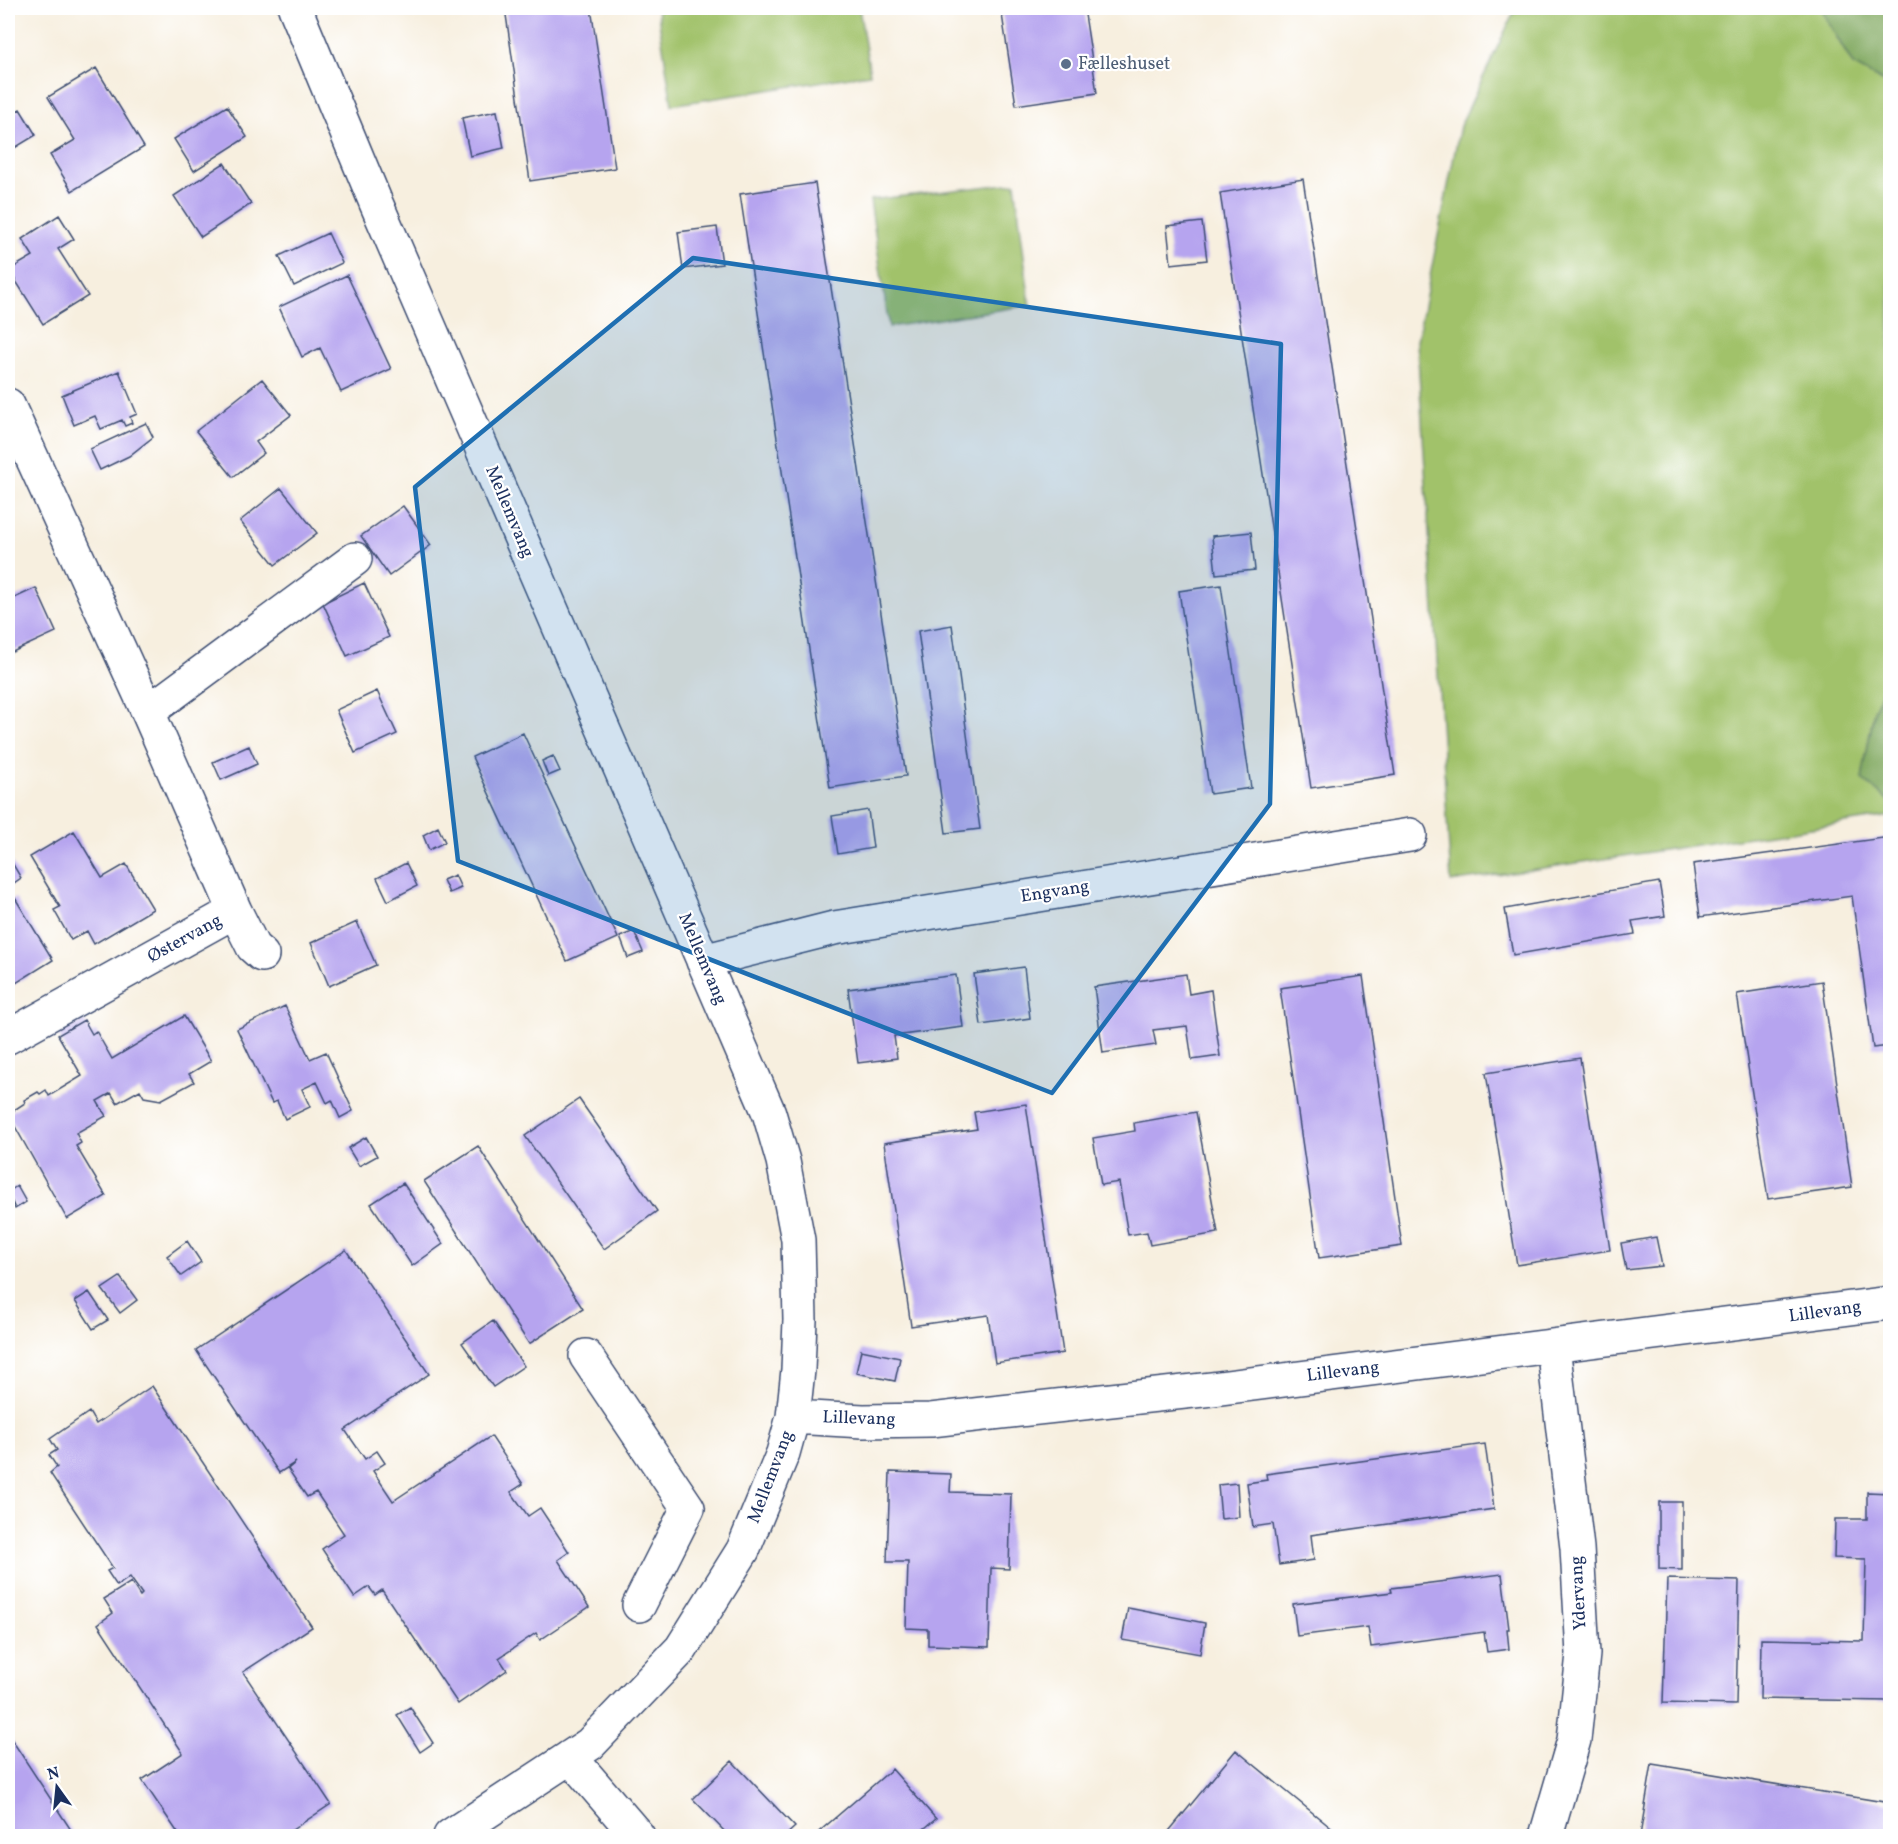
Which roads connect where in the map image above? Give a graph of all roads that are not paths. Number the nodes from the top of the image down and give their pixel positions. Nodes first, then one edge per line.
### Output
1 (295, 8) edge
2 (8, 405) edge
3 (355, 559) dead end
4 (148, 711) junction
5 (1410, 835) dead end
6 (235, 911) junction
7 (262, 956) dead end
8 (703, 961) junction
9 (8, 1037) edge
10 (1890, 1303) edge
11 (1553, 1346) junction
12 (586, 1356) dead end
13 (793, 1417) junction
14 (639, 1605) dead end
15 (570, 1757) junction
16 (450, 1836) edge
17 (638, 1836) edge
18 (1546, 1836) edge

1 - 8 street, Mellemvang
2 - 4 street, Østervang
3 - 4 street
4 - 6 street, Østervang
5 - 8 street, Engvang
6 - 7 street
6 - 9 street, Østervang
8 - 13 street, Mellemvang
10 - 11 street, Lillevang
11 - 13 street, Lillevang
11 - 18 street, Ydervang
12 - 14 street
13 - 15 street, Mellemvang
15 - 16 street, Mellemvang
15 - 17 street

